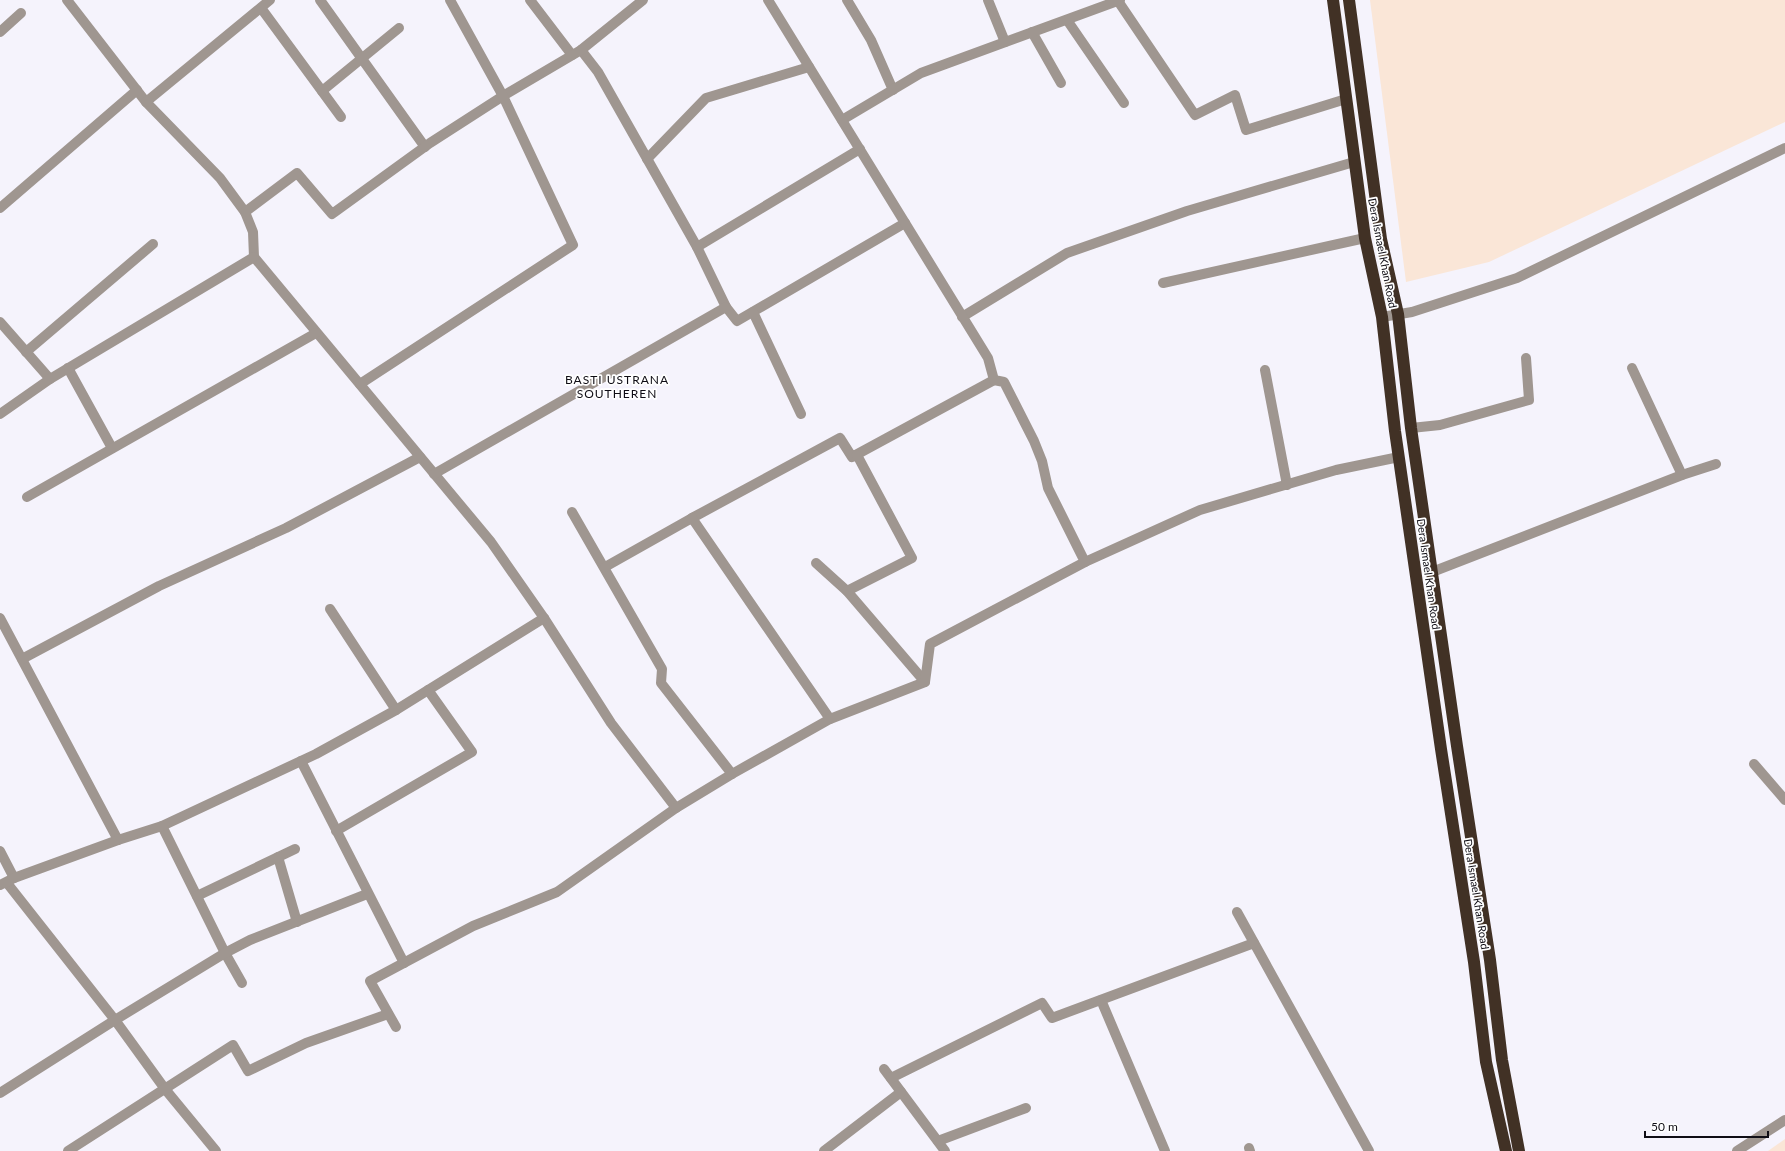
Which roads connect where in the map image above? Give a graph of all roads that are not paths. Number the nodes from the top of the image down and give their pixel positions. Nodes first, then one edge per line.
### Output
1 (67, 0) edge
2 (270, 0) edge
3 (320, 0) edge
4 (450, 0) edge
5 (530, 0) edge
6 (643, 0) edge
7 (768, 0) edge
8 (847, 0) edge
9 (988, 0) edge
10 (1119, 0) edge
11 (1333, 0) edge
12 (1349, 0) edge
13 (261, 8) junction
14 (21, 13) dead end
15 (1067, 20) junction
16 (399, 28) dead end
17 (1, 31) edge
18 (1032, 32) junction
19 (1005, 42) junction
20 (581, 50) junction
21 (572, 55) junction
22 (362, 58) junction
23 (809, 67) junction
24 (1061, 83) dead end
25 (137, 90) junction
26 (893, 90) junction
27 (322, 91) junction
28 (503, 96) junction
29 (1346, 99) junction
30 (146, 102) junction
31 (1124, 103) dead end
32 (341, 117) dead end
33 (842, 120) junction
34 (425, 146) junction
35 (1785, 148) edge
36 (860, 149) junction
37 (647, 160) junction
38 (1354, 162) junction
39 (0, 208) edge
40 (245, 212) junction
41 (905, 223) junction
42 (1366, 238) junction
43 (154, 244) dead end
44 (697, 247) junction
45 (254, 258) junction
46 (1163, 283) dead end
47 (726, 307) junction
48 (753, 312) junction
49 (1398, 314) junction
50 (962, 317) junction
51 (1382, 317) junction
52 (0, 322) edge
53 (316, 333) junction
54 (26, 352) junction
55 (1526, 358) dead end
56 (68, 368) junction
57 (1632, 368) dead end
58 (1265, 370) dead end
59 (50, 379) junction
60 (994, 380) junction
61 (360, 384) junction
62 (0, 414) edge
63 (801, 414) dead end
64 (1411, 428) junction
65 (112, 448) junction
66 (856, 455) junction
67 (420, 457) junction
68 (1399, 457) junction
69 (1716, 464) dead end
70 (434, 474) junction
71 (1682, 475) junction
72 (1287, 484) junction
73 (27, 497) dead end
74 (572, 512) dead end
75 (692, 518) junction
76 (1084, 562) junction
77 (816, 563) dead end
78 (604, 567) junction
79 (1432, 572) junction
80 (847, 591) junction
81 (330, 609) dead end
82 (0, 618) edge
83 (544, 618) junction
84 (22, 659) junction
85 (925, 682) junction
86 (428, 690) junction
87 (396, 710) junction
88 (830, 719) junction
89 (301, 761) junction
90 (1754, 764) dead end
91 (732, 774) junction
92 (1785, 800) edge
93 (676, 808) junction
94 (162, 826) junction
95 (336, 831) junction
96 (118, 840) junction
97 (295, 849) dead end
98 (0, 851) edge
99 (278, 857) junction
100 (7, 882) edge
101 (367, 894) junction
102 (197, 896) junction
103 (1237, 912) dead end
104 (297, 922) junction
105 (1254, 943) junction
106 (225, 953) junction
107 (404, 963) junction
108 (242, 983) dead end
109 (1101, 1000) junction
110 (388, 1014) junction
111 (115, 1020) junction
112 (396, 1027) dead end
113 (884, 1069) dead end
114 (892, 1078) junction
115 (165, 1089) junction
116 (901, 1092) junction
117 (0, 1093) edge
118 (1026, 1108) dead end
119 (1785, 1120) edge
120 (938, 1141) junction
121 (68, 1151) edge
122 (216, 1151) edge
123 (824, 1151) edge
124 (945, 1151) edge
125 (1165, 1151) edge
126 (1369, 1151) edge
127 (1506, 1151) edge
128 (1520, 1151) edge
129 (1737, 1151) edge

1 - 25 street
2 - 13 street
3 - 22 street
4 - 28 street
5 - 21 street
6 - 20 street
7 - 23 street
8 - 26 street
9 - 19 street
10 - 15 street
10 - 29 street
11 - 29 highway, Dera Ismael Khan Road
12 - 49 highway, Dera Ismael Khan Road
13 - 27 street
13 - 30 street
14 - 17 street
15 - 18 street
15 - 31 street
16 - 22 street
18 - 19 street
18 - 24 street
19 - 26 street
20 - 21 street
20 - 37 street
21 - 28 street
22 - 27 street
22 - 34 street
23 - 33 street
23 - 37 street
25 - 30 street
25 - 39 street
26 - 33 street
27 - 32 street
28 - 34 street
28 - 61 street
29 - 38 highway, Dera Ismael Khan Road
30 - 40 street
33 - 36 street
34 - 40 street
35 - 49 street
36 - 41 street
36 - 44 street
37 - 44 street
38 - 42 highway, Dera Ismael Khan Road
38 - 50 street
40 - 45 street
41 - 48 street
41 - 50 street
42 - 46 street
42 - 51 highway, Dera Ismael Khan Road
43 - 54 street
44 - 47 street
45 - 53 street
45 - 56 street
47 - 48 street
47 - 70 street
48 - 63 street
49 - 51 street
49 - 64 highway, Dera Ismael Khan Road
50 - 60 street
51 - 68 highway, Dera Ismael Khan Road
52 - 54 street
53 - 61 street
53 - 65 street
54 - 59 street
55 - 64 street
56 - 59 street
56 - 65 street
57 - 71 street
58 - 72 street
59 - 62 street
60 - 66 street
60 - 76 street
61 - 67 street
64 - 79 highway, Dera Ismael Khan Road
65 - 73 street
66 - 75 street
66 - 80 street
67 - 70 street
67 - 84 street
68 - 72 street
68 - 127 highway, Dera Ismael Khan Road
69 - 71 street
70 - 83 street
71 - 79 street
72 - 76 street
74 - 78 street
75 - 78 street
75 - 88 street
76 - 85 street
77 - 80 street
78 - 91 street
79 - 128 highway, Dera Ismael Khan Road
80 - 85 street
81 - 87 street
82 - 84 street
83 - 86 street
83 - 93 street
84 - 96 street
85 - 88 street
86 - 87 street
86 - 95 street
87 - 89 street
88 - 91 street
89 - 94 street
89 - 95 street
90 - 92 street
91 - 93 street
93 - 107 street
94 - 96 street
94 - 102 street
95 - 101 street
96 - 100 street
97 - 99 street
98 - 100 street
99 - 102 street
99 - 104 street
100 - 111 street
101 - 104 street
101 - 107 street
102 - 106 street
103 - 105 street
104 - 106 street
105 - 109 street
105 - 126 street
106 - 108 street
106 - 111 street
107 - 110 street
109 - 114 street
109 - 125 street
110 - 112 street
110 - 115 street
111 - 115 street
111 - 117 street
113 - 114 street
114 - 116 street
115 - 121 street
115 - 122 street
116 - 120 street
116 - 123 street
118 - 120 street
119 - 129 street
120 - 124 street

